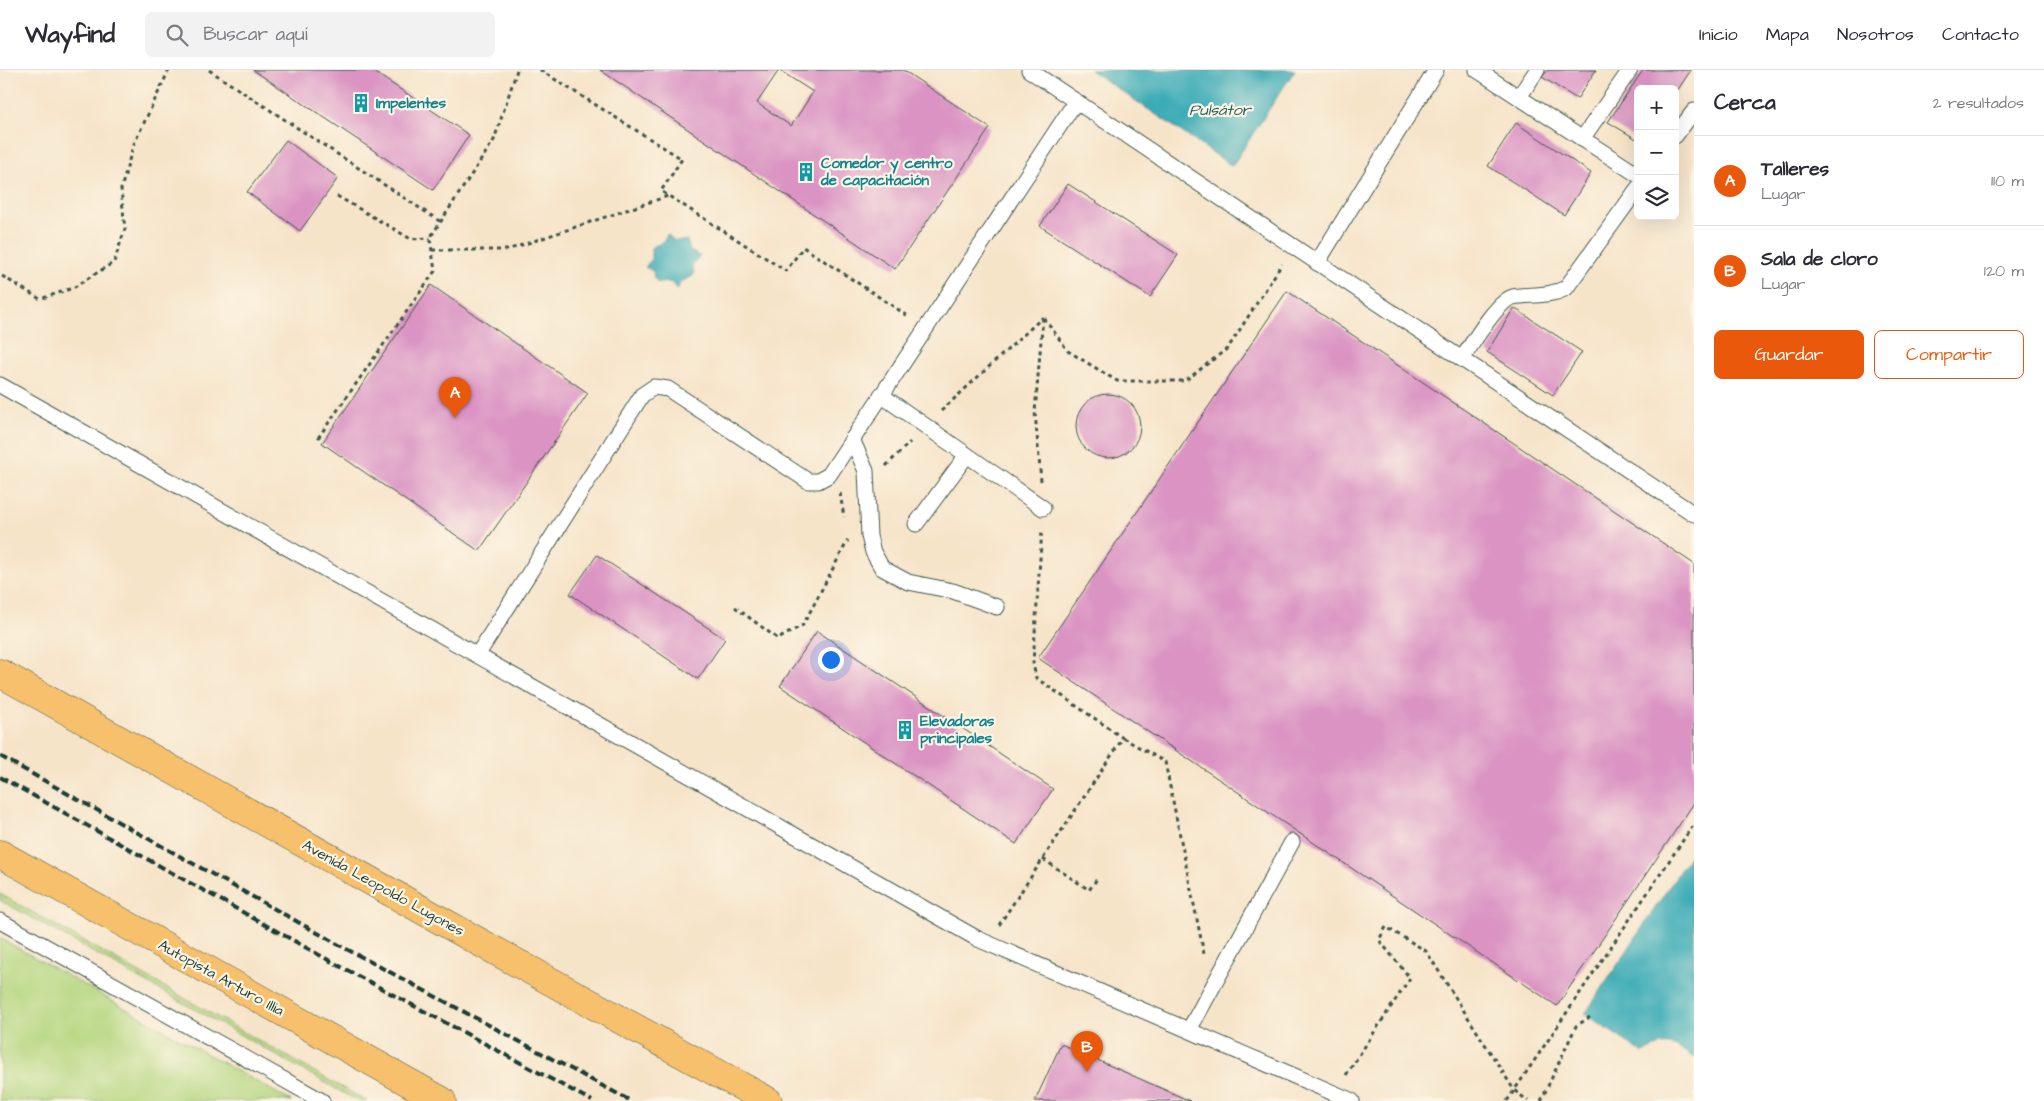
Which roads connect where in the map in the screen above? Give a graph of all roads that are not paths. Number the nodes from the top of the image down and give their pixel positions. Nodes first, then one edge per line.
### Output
1 (1029, 70) edge
2 (1436, 70) edge
3 (1478, 70) edge
4 (1537, 70) edge
5 (1630, 70) edge
6 (1519, 97) junction
7 (1076, 101) junction
8 (1694, 111) edge
9 (1679, 131) edge
10 (1582, 139) junction
11 (1634, 172) edge
12 (1634, 194) edge
13 (1318, 263) junction
14 (1462, 359) junction
15 (0, 385) edge
16 (881, 394) junction
17 (852, 438) junction
18 (967, 454) junction
19 (1043, 508) road end
20 (1694, 514) edge
21 (916, 524) dead end
22 (997, 607) dead end
23 (478, 654) junction
24 (0, 673) edge
25 (1292, 842) dead end
26 (0, 854) edge
27 (0, 921) edge
28 (1189, 1030) junction
29 (322, 1101) edge
30 (442, 1101) edge
31 (768, 1101) edge
32 (1352, 1101) edge

1 - 7 lane
2 - 13 lane
3 - 6 lane
4 - 6 lane
5 - 10 lane
6 - 10 lane
7 - 13 lane
7 - 16 lane
8 - 9 lane
10 - 11 lane
12 - 14 lane
13 - 14 lane
14 - 20 lane
15 - 23 lane
16 - 17 lane
16 - 18 lane
17 - 22 lane
17 - 23 lane
18 - 19 lane
18 - 21 lane
23 - 28 lane
24 - 31 highway, Avenida Leopoldo Lugones
25 - 28 lane
26 - 30 highway, Autopista Arturo Illia
27 - 29 lane
28 - 32 lane

